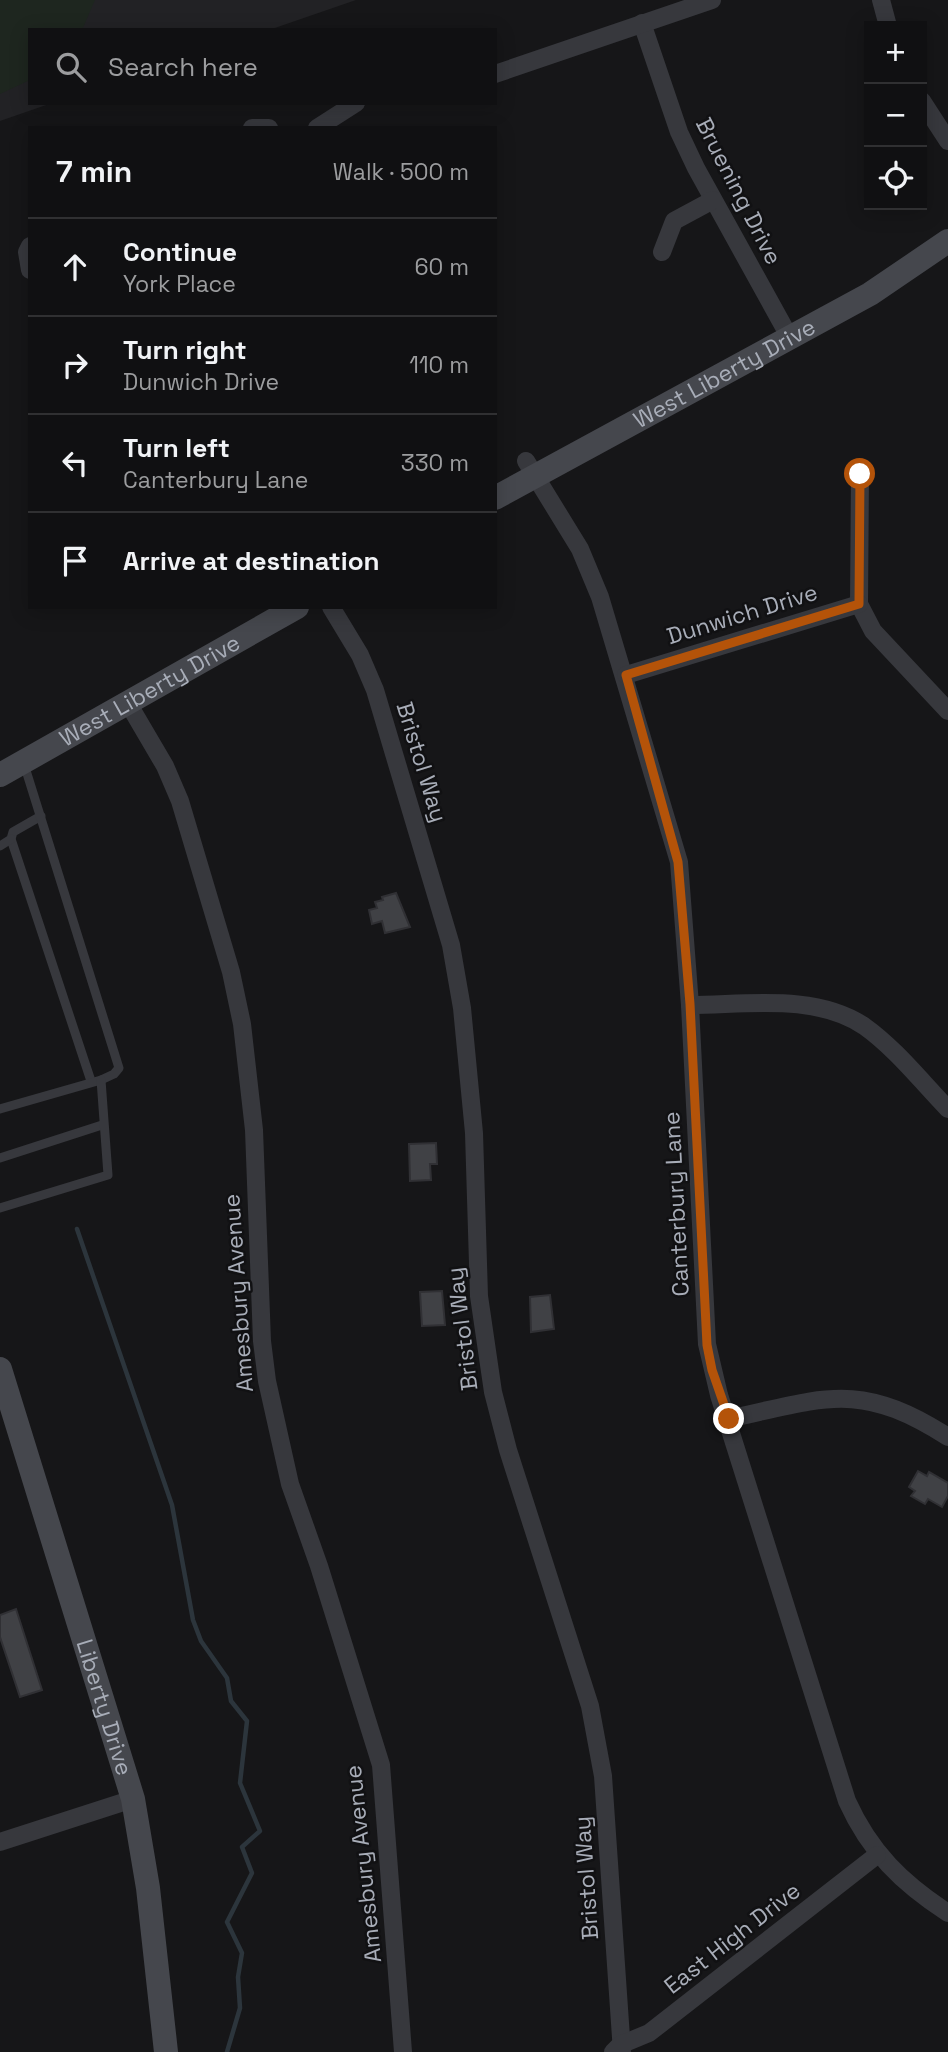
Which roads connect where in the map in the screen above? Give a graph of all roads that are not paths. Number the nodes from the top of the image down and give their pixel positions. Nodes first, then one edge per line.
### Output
1 (712, 0) edge
2 (881, 0) edge
3 (887, 21) edge
4 (642, 23) junction
5 (497, 73) edge
6 (353, 105) edge
7 (927, 109) edge
8 (320, 126) edge
9 (948, 141) edge
10 (713, 200) junction
11 (948, 241) edge
12 (662, 252) dead end
13 (790, 338) junction
14 (531, 468) junction
15 (860, 474) dead end
16 (497, 496) edge
17 (859, 604) junction
18 (293, 609) edge
19 (332, 609) edge
20 (626, 675) junction
21 (128, 703) junction
22 (948, 711) edge
23 (24, 762) junction
24 (0, 775) edge
25 (41, 816) junction
26 (11, 839) junction
27 (0, 846) edge
28 (690, 1004) junction
29 (96, 1081) junction
30 (0, 1109) edge
31 (948, 1109) edge
32 (102, 1125) junction
33 (0, 1158) edge
34 (0, 1208) edge
35 (0, 1369) edge
36 (729, 1419) junction
37 (948, 1437) edge
38 (133, 1798) junction
39 (0, 1842) edge
40 (877, 1855) junction
41 (948, 1913) edge
42 (618, 2050) edge
43 (166, 2052) edge
44 (403, 2052) edge

1 - 4 street
2 - 3 street
4 - 5 street
4 - 10 street, Bruening Drive
6 - 8 street
7 - 9 street
10 - 12 street
10 - 13 street, Bruening Drive
11 - 13 main road, West Liberty Drive
13 - 14 main road, West Liberty Drive
14 - 16 main road, West Liberty Drive
14 - 20 street, Canterbury Lane
15 - 17 street
17 - 20 street, Dunwich Drive
17 - 22 street
18 - 21 main road, West Liberty Drive
19 - 42 street, Bristol Way
20 - 28 street, Canterbury Lane
21 - 23 main road, West Liberty Drive
21 - 44 street, Amesbury Avenue
23 - 24 main road, West Liberty Drive
23 - 25 lane
25 - 26 lane
25 - 29 lane
26 - 27 lane
26 - 29 lane
28 - 31 street
28 - 36 street, Canterbury Lane
29 - 30 lane
29 - 32 lane
32 - 33 lane
32 - 34 lane
35 - 38 main road, Liberty Drive
36 - 37 street
36 - 40 street, Canterbury Lane
38 - 39 street
38 - 43 main road, Liberty Drive
40 - 41 street, Canterbury Lane
40 - 42 street, East High Drive

